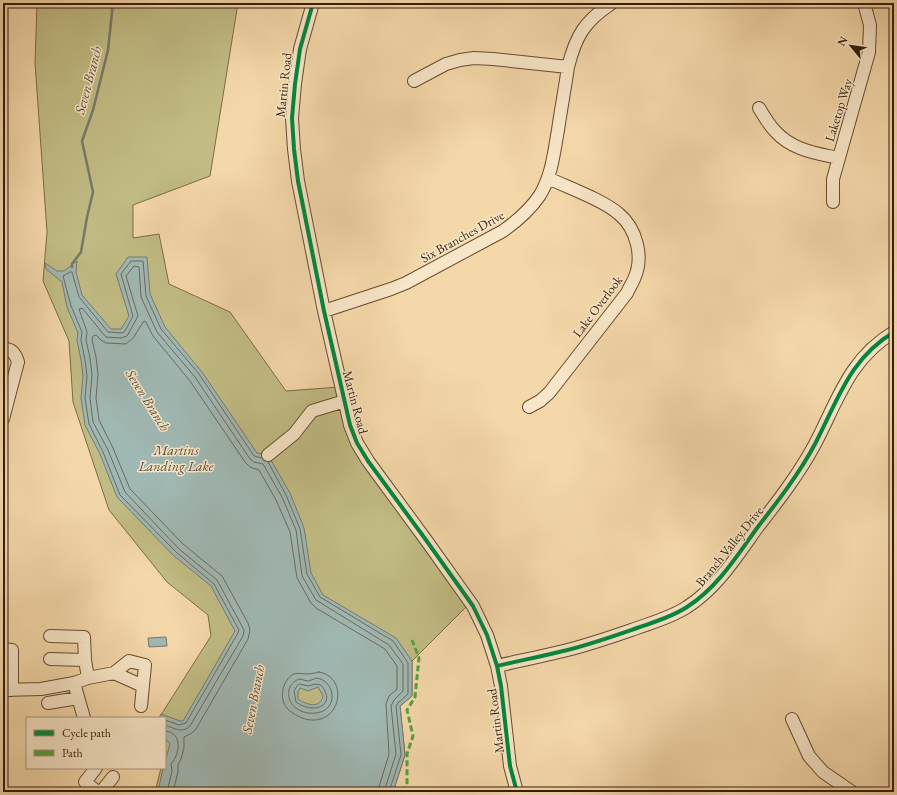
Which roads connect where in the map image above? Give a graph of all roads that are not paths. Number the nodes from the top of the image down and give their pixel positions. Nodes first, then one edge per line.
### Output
1 (313, 3) edge
2 (612, 3) edge
3 (864, 3) edge
4 (568, 67) junction
5 (414, 81) dead end
6 (758, 108) dead end
7 (838, 158) junction
8 (548, 178) junction
9 (832, 202) dead end
10 (324, 311) junction
11 (894, 332) edge
12 (3, 349) edge
13 (345, 401) junction
14 (528, 407) dead end
15 (3, 419) edge
16 (268, 455) dead end
17 (50, 636) dead end
18 (3, 649) edge
19 (50, 659) dead end
20 (84, 660) junction
21 (497, 666) junction
22 (8, 672) edge
23 (114, 673) junction
24 (88, 678) junction
25 (74, 683) junction
26 (143, 686) junction
27 (8, 690) edge
28 (78, 698) junction
29 (48, 703) dead end
30 (141, 706) dead end
31 (84, 717) edge
32 (792, 719) dead end
33 (95, 769) edge
34 (113, 777) dead end
35 (99, 792) edge
36 (517, 792) edge
37 (852, 792) edge

1 - 10 street, Martin Road
2 - 4 street, Six Branches Drive
3 - 7 street, Laketop Way
4 - 5 street
4 - 8 street, Six Branches Drive
6 - 7 street
7 - 9 street, Laketop Way
8 - 10 street, Six Branches Drive
8 - 14 street, Lake Overlook
10 - 13 street, Martin Road
11 - 21 street, Branch Valley Drive
12 - 15 street
13 - 16 street
13 - 21 street, Martin Road
17 - 20 street
18 - 22 street
19 - 20 street
20 - 24 street
21 - 36 street, Martin Road
22 - 27 street
23 - 24 street
23 - 26 street
23 - 26 street
24 - 25 street
25 - 27 street
25 - 28 street
26 - 30 street
28 - 29 street
28 - 31 street
32 - 37 street
33 - 35 street
34 - 35 street

